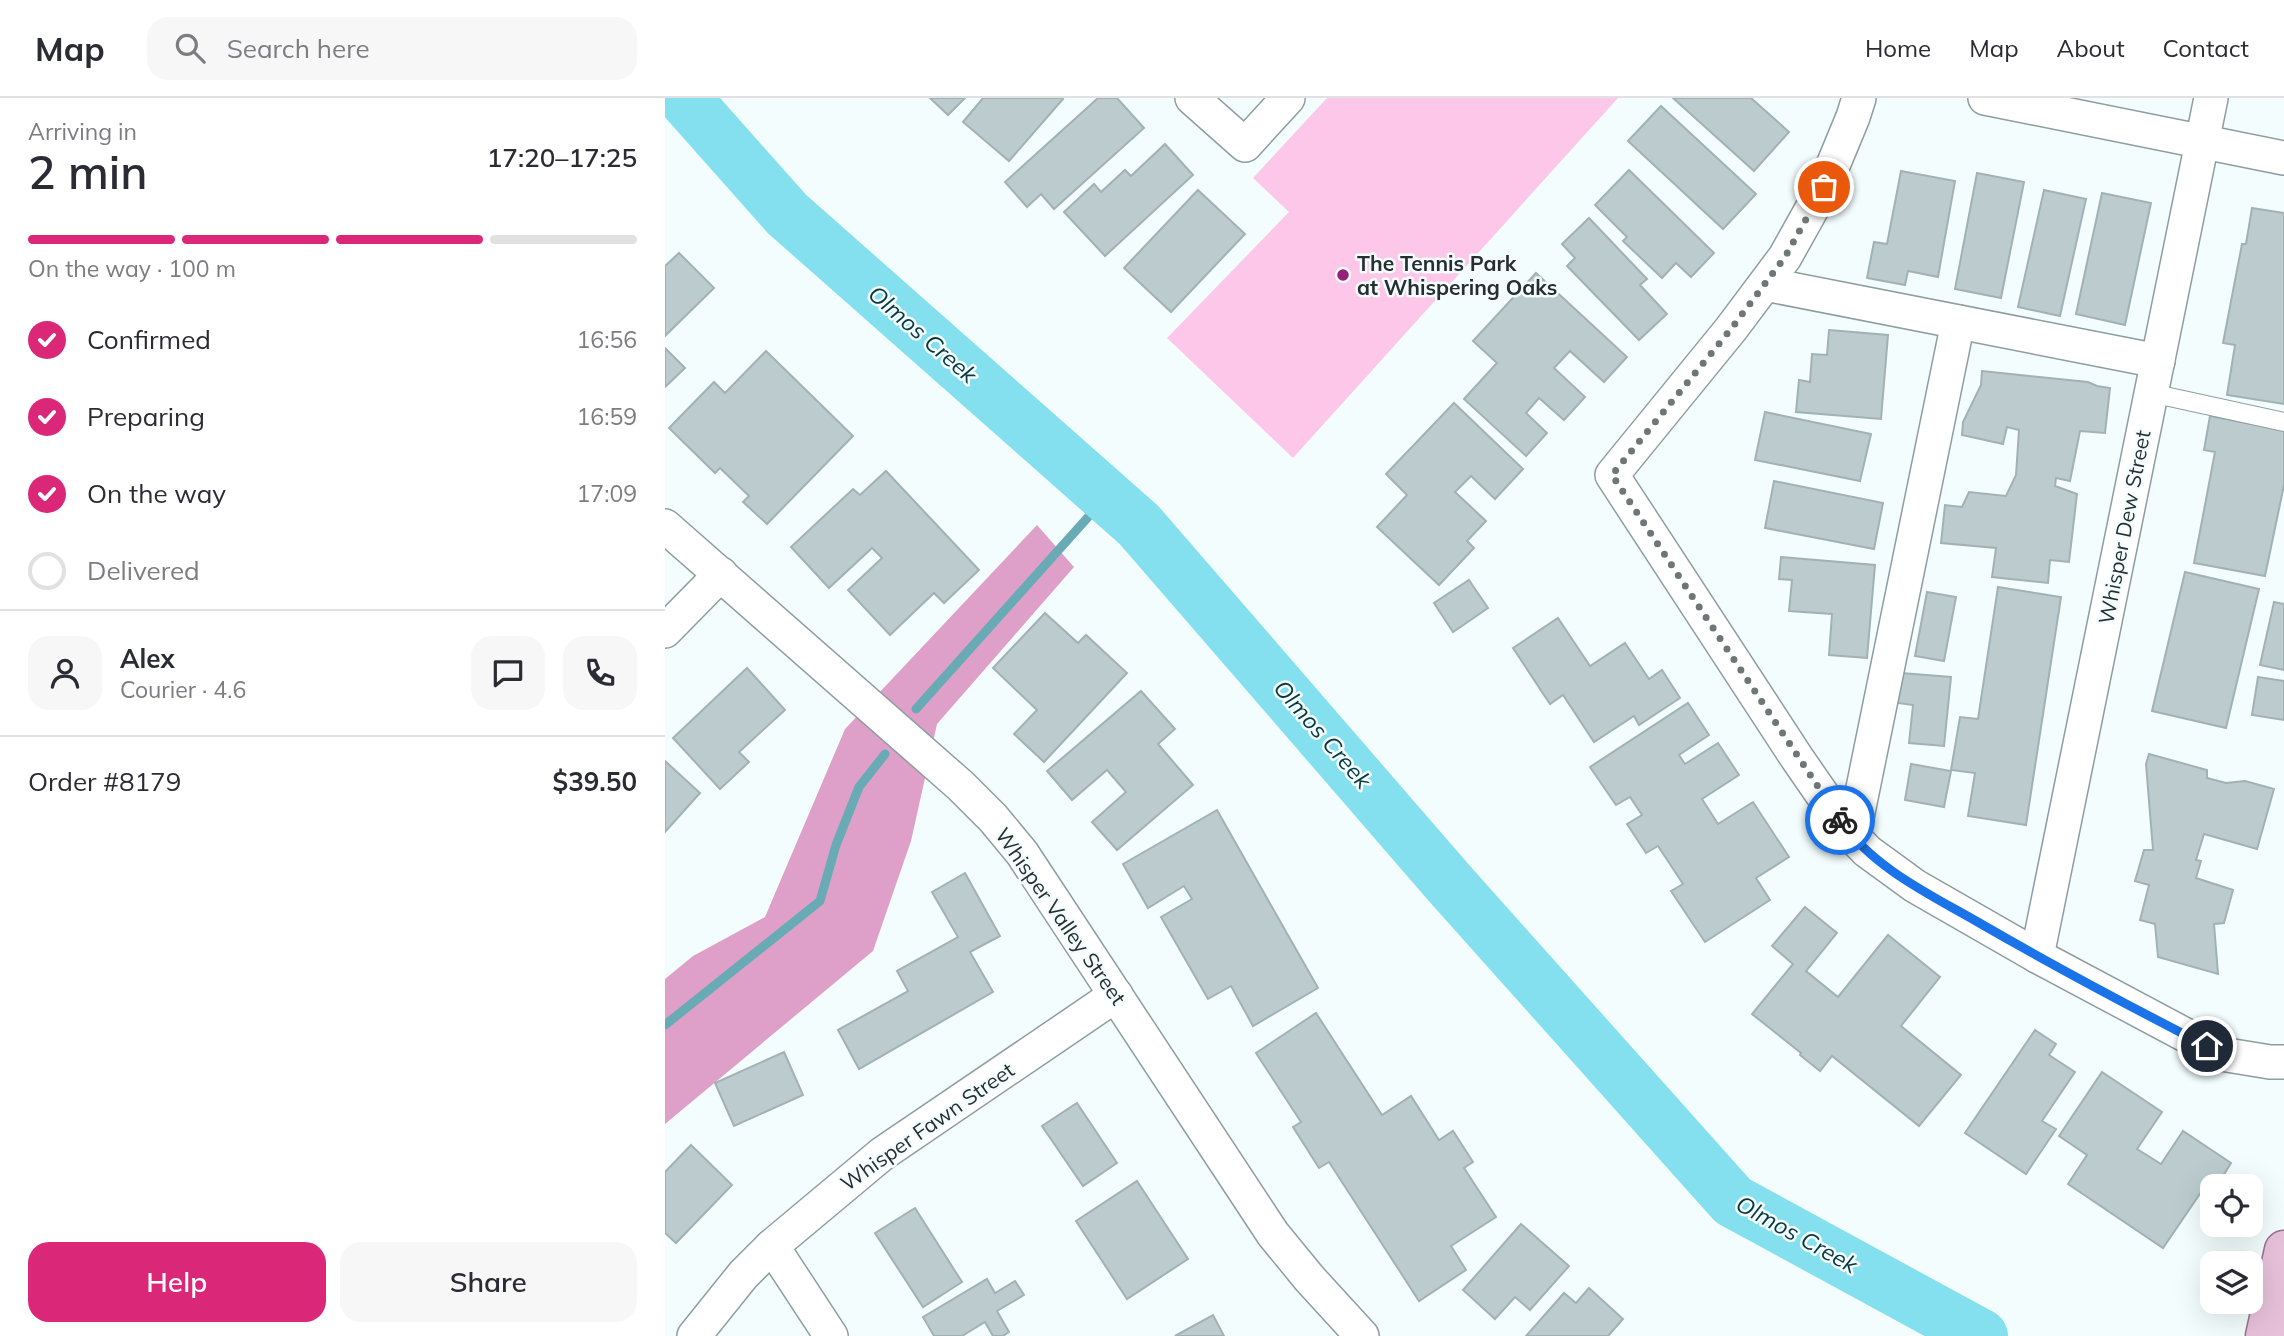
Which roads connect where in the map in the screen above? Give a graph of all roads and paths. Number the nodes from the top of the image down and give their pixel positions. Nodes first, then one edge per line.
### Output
1 (1192, 98) edge
2 (1287, 98) edge
3 (1859, 98) edge
4 (1985, 98) edge
5 (2211, 98) edge
6 (2202, 141) junction
7 (2284, 158) edge
8 (1765, 284) junction
9 (1958, 322) junction
10 (2158, 361) junction
11 (2151, 393) junction
12 (2284, 422) edge
13 (665, 526) edge
14 (720, 574) junction
15 (665, 631) edge
16 (1853, 837) junction
17 (2036, 956) junction
18 (1116, 995) junction
19 (2284, 1062) edge
20 (772, 1246) junction
21 (2284, 1250) edge
22 (694, 1336) edge
23 (831, 1336) edge
24 (1362, 1336) edge
25 (2265, 1336) edge

1 - 2 street
3 - 8 street
4 - 6 street
5 - 6 street, Whisper Dew Street
6 - 7 street
6 - 10 street, Whisper Dew Street
8 - 9 street
8 - 16 street
9 - 10 street
9 - 16 street
10 - 11 street, Whisper Dew Street
11 - 12 lane
11 - 17 street, Whisper Dew Street
13 - 14 street, Whisper Valley Street
14 - 15 street
14 - 18 street, Whisper Valley Street
16 - 17 street
17 - 19 street
18 - 20 street, Whisper Fawn Street
18 - 24 street, Whisper Valley Street
20 - 22 street, Whisper Fawn Street
20 - 23 street
21 - 25 main road

